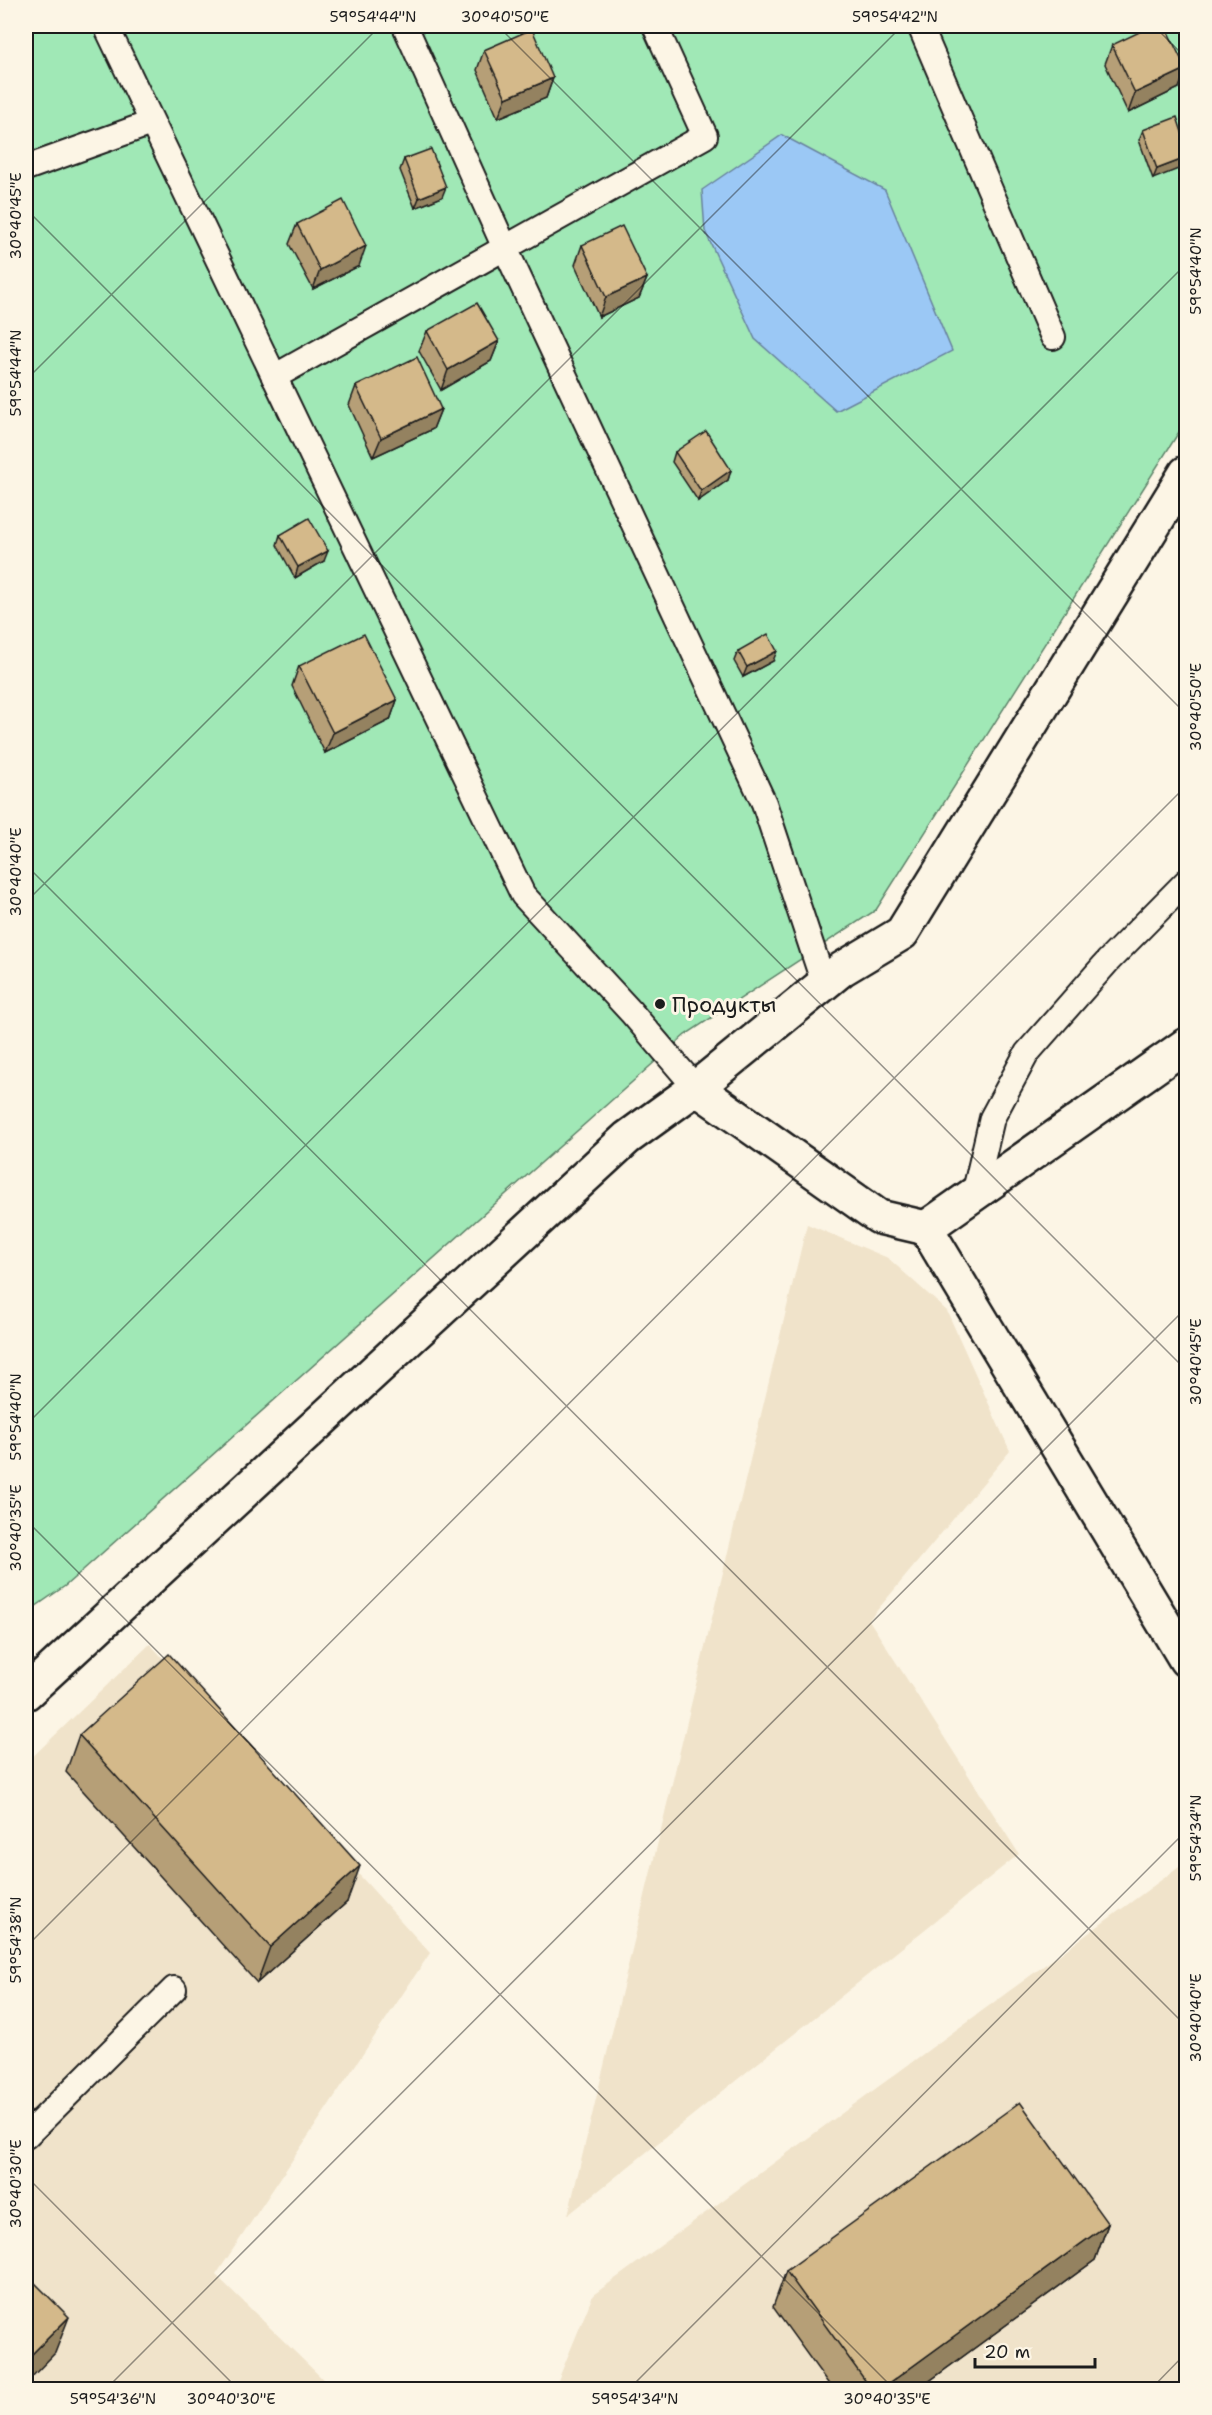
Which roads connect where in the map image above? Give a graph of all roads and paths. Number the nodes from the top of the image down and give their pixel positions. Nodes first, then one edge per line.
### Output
1 (106, 26) edge
2 (405, 26) edge
3 (655, 26) edge
4 (920, 26) edge
5 (152, 123) junction
6 (26, 168) edge
7 (505, 248) junction
8 (1053, 338) dead end
9 (274, 377) junction
10 (1186, 472) edge
11 (1186, 882) edge
12 (824, 984) junction
13 (1186, 1045) edge
14 (696, 1088) junction
15 (974, 1195) junction
16 (926, 1228) junction
17 (1184, 1651) edge
18 (26, 1693) edge
19 (174, 1989) dead end
20 (26, 2136) edge

1 - 5 lane
2 - 7 lane
3 - 7 lane
4 - 8 lane
5 - 6 lane
5 - 9 lane
7 - 9 lane
7 - 12 lane
9 - 14 lane
10 - 12 street
11 - 15 lane
12 - 14 street
13 - 15 street
14 - 16 street
14 - 18 street
15 - 16 street
16 - 17 street
19 - 20 lane

